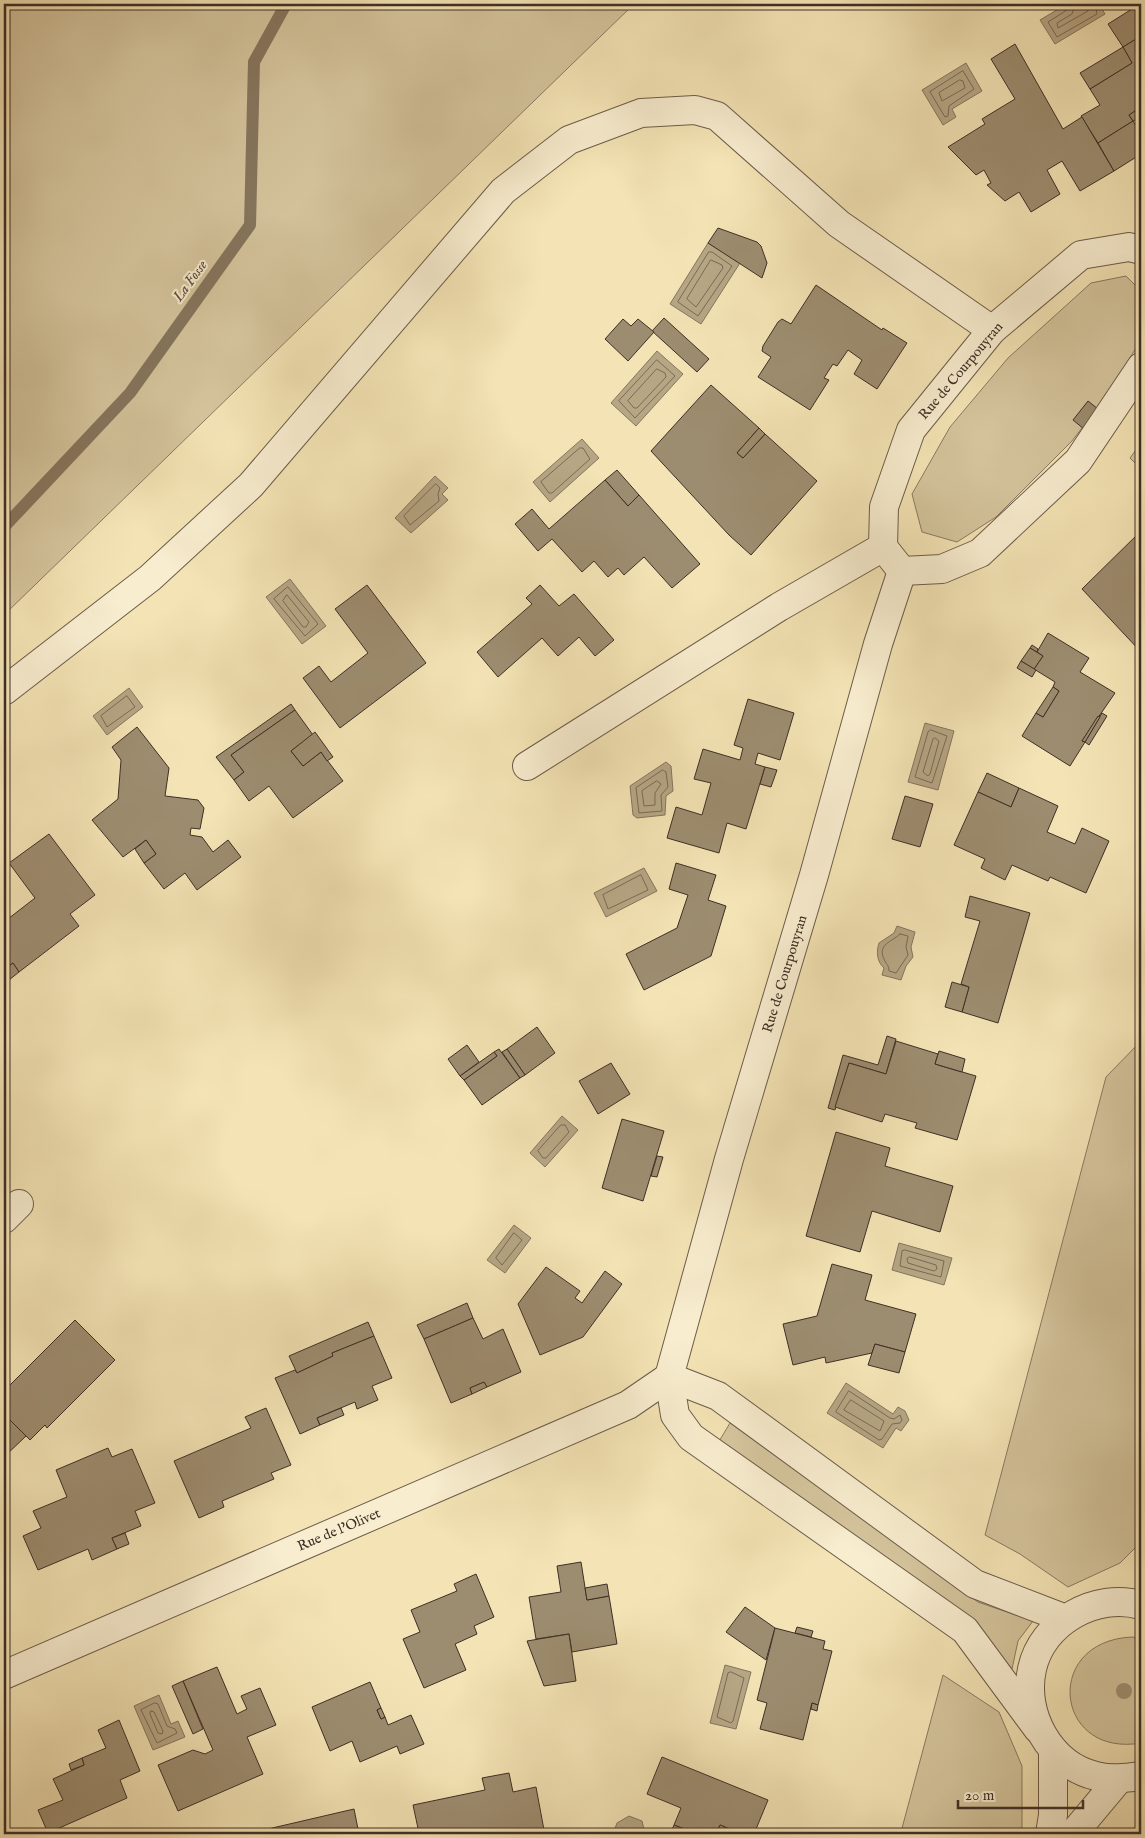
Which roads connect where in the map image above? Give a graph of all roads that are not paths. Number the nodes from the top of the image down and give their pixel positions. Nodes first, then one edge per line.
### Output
1 (1141, 250) edge
2 (992, 330) junction
3 (1141, 367) edge
4 (883, 547) junction
5 (902, 571) junction
6 (4, 692) edge
7 (527, 766) dead end
8 (669, 1377) junction
9 (1138, 1600) edge
10 (1066, 1619) junction
11 (4, 1675) edge
12 (1046, 1740) junction
13 (1130, 1778) edge
14 (1050, 1834) edge
15 (1073, 1834) edge

1 - 2 street, Rue de Courpouyran
2 - 4 street, Rue de Courpouyran
2 - 6 street
3 - 5 street
4 - 5 street
4 - 7 street
5 - 8 street, Rue de Courpouyran
8 - 10 street
8 - 11 street, Rue de l'Olivet
8 - 12 street
9 - 10 street
10 - 12 street
12 - 13 street
12 - 14 street
13 - 15 street

